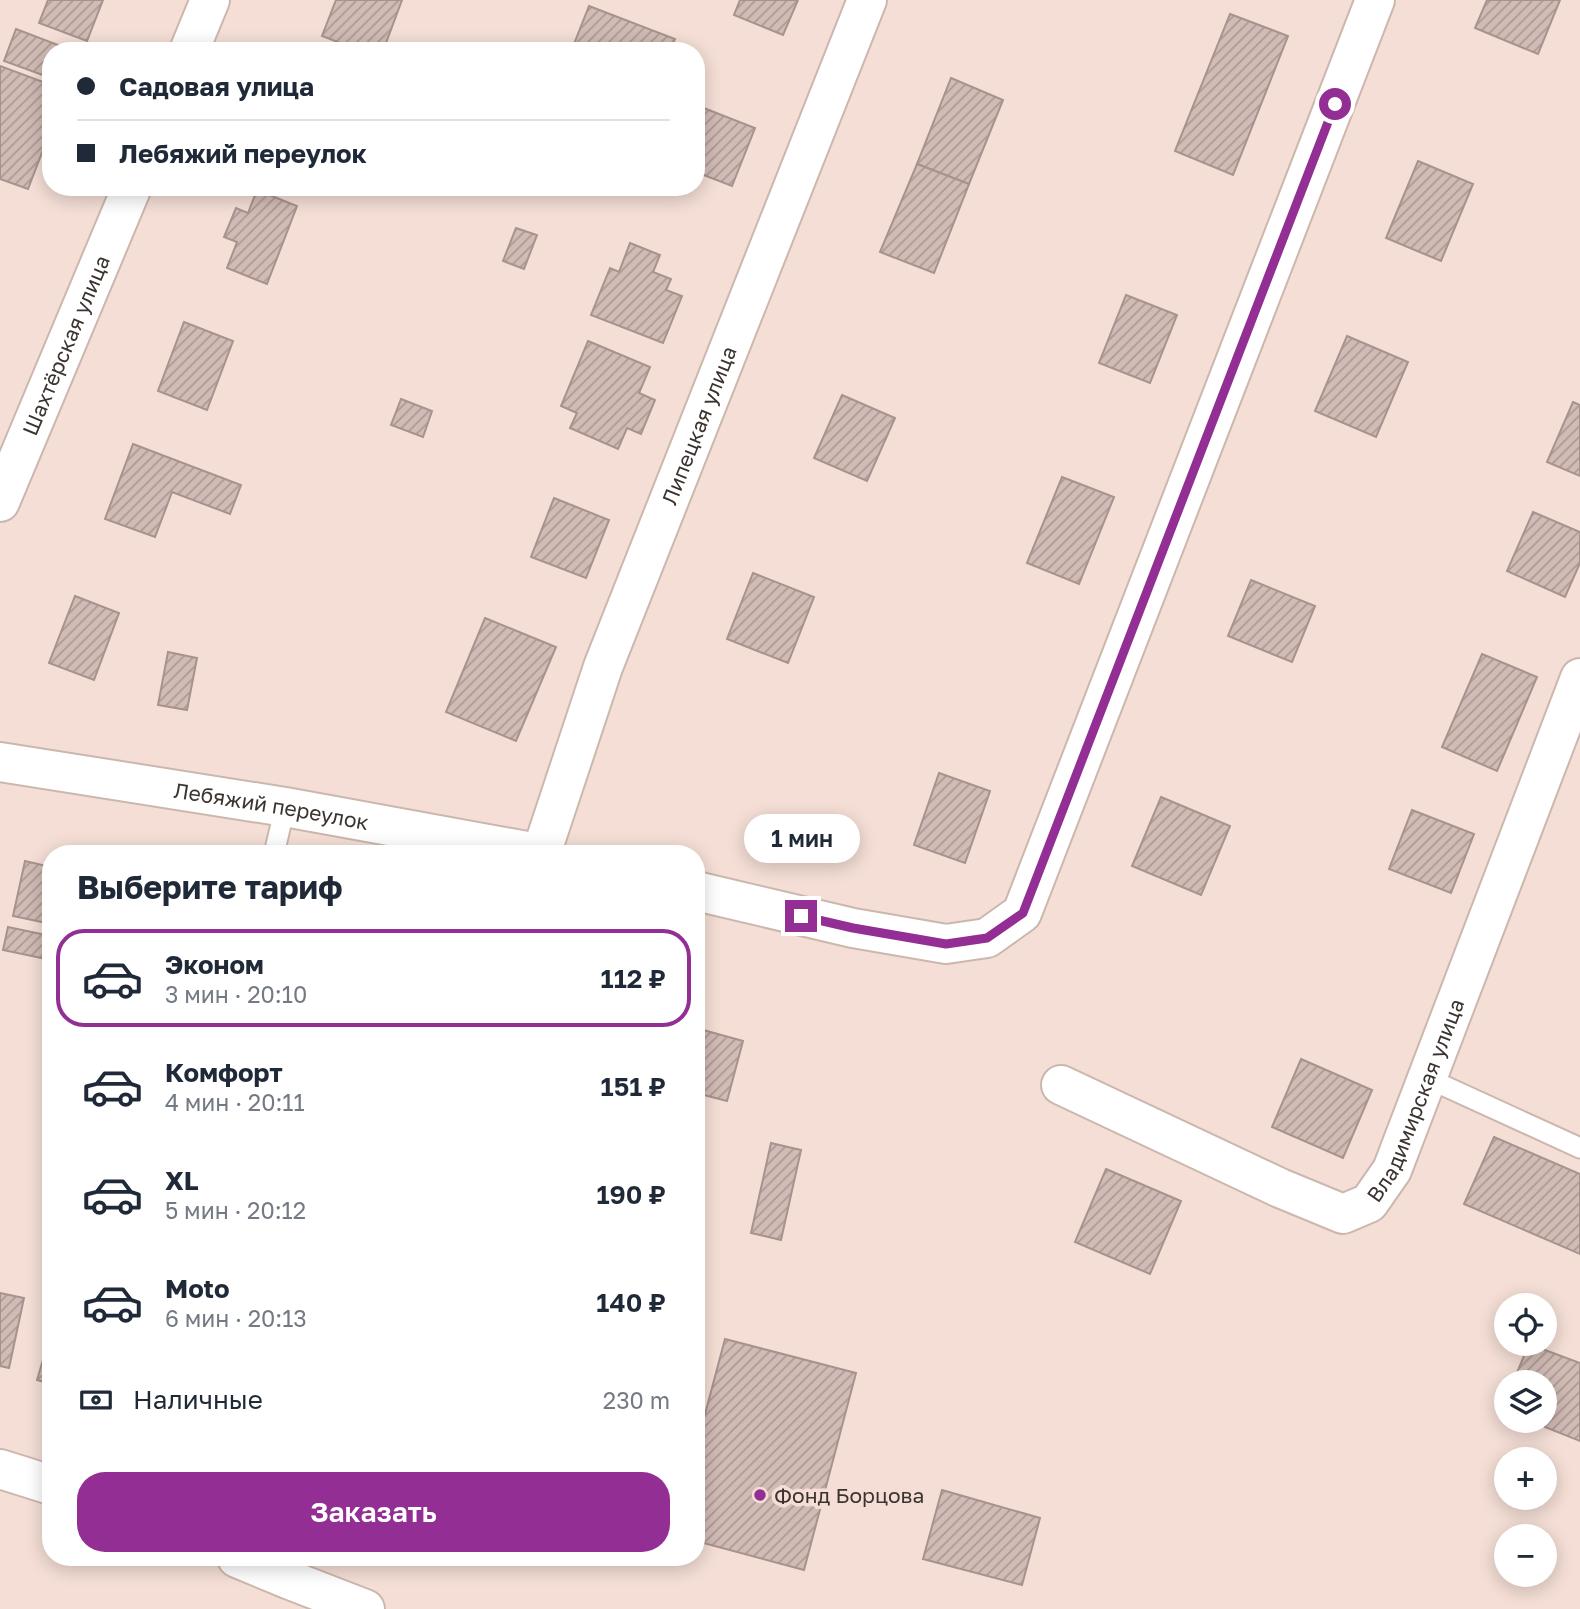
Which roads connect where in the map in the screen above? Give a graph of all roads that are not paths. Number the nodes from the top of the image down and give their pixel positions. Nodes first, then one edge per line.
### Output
1 (210, 0) edge
2 (867, 0) edge
3 (1375, 0) edge
4 (193, 42) edge
5 (128, 196) edge
6 (0, 502) edge
7 (1580, 678) edge
8 (0, 762) edge
9 (285, 807) junction
10 (276, 845) edge
11 (493, 845) edge
12 (545, 845) edge
13 (705, 893) edge
14 (1427, 1078) junction
15 (1061, 1085) dead end
16 (1580, 1148) edge
17 (1, 1471) edge
18 (42, 1482) edge
19 (248, 1566) edge
20 (287, 1595) edge
21 (365, 1609) edge

1 - 4 street
2 - 12 street, Липецкая улица
3 - 13 street
5 - 6 street, Шахтёрская улица
7 - 14 street, Владимирская улица
8 - 9 street, Лебяжий переулок
9 - 10 lane
9 - 11 street, Лебяжий переулок
14 - 15 street, Владимирская улица
14 - 16 lane
17 - 18 street
19 - 20 street
20 - 21 street

